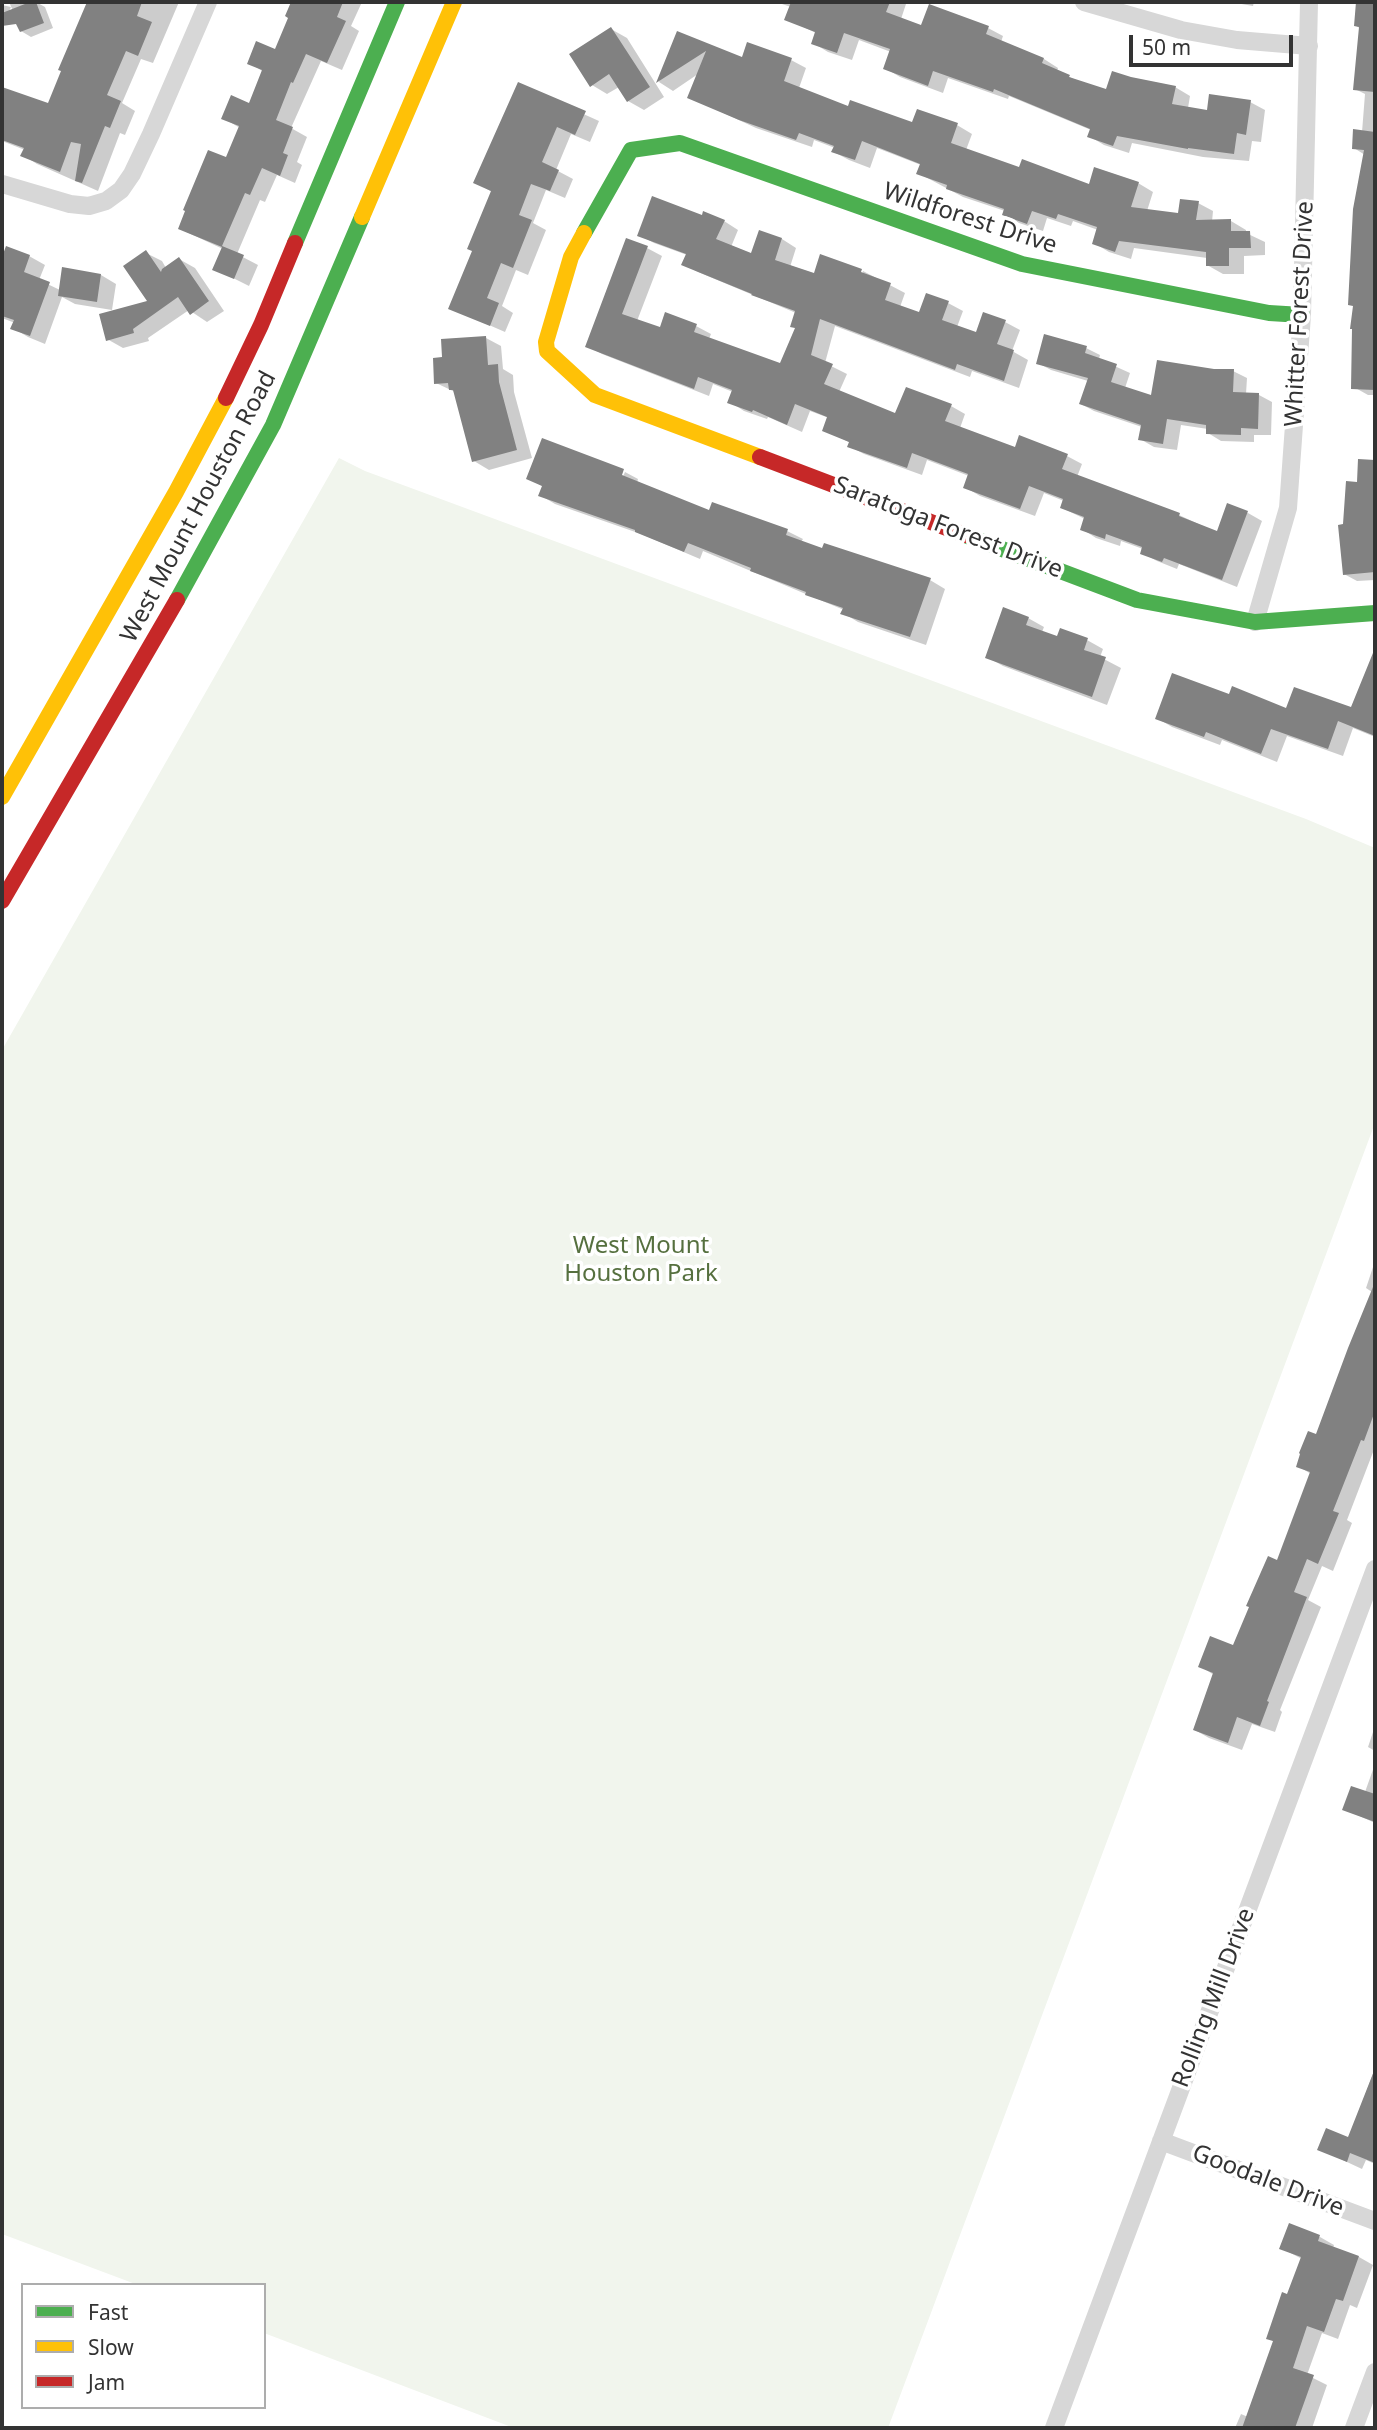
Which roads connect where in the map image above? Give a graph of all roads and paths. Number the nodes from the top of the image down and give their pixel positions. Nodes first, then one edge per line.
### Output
1 (208, 2) edge
2 (397, 2) edge
3 (454, 2) edge
4 (1084, 2) edge
5 (1309, 2) edge
6 (1308, 46) junction
7 (2, 184) edge
8 (1302, 315) junction
9 (548, 351) joint
10 (1375, 612) edge
11 (1255, 622) junction
12 (2, 797) edge
13 (2, 901) edge
14 (1375, 1569) edge
15 (1161, 2141) junction
16 (1375, 2221) edge
17 (1375, 2372) edge
18 (1054, 2428) edge
19 (1354, 2428) edge

1 - 7 street
2 - 12 main road, West Mount Houston Road
3 - 13 main road, West Mount Houston Road
4 - 6 street
5 - 6 street, Whitter Forest Drive
6 - 8 street, Whitter Forest Drive
8 - 9 main road, Wildforest Drive
8 - 11 street, Whitter Forest Drive
9 - 11 main road, Saratoga Forest Drive
10 - 11 main road, Saratoga Forest Drive
14 - 15 street, Rolling Mill Drive
15 - 16 street, Goodale Drive
15 - 18 street, Rolling Mill Drive
17 - 19 street

